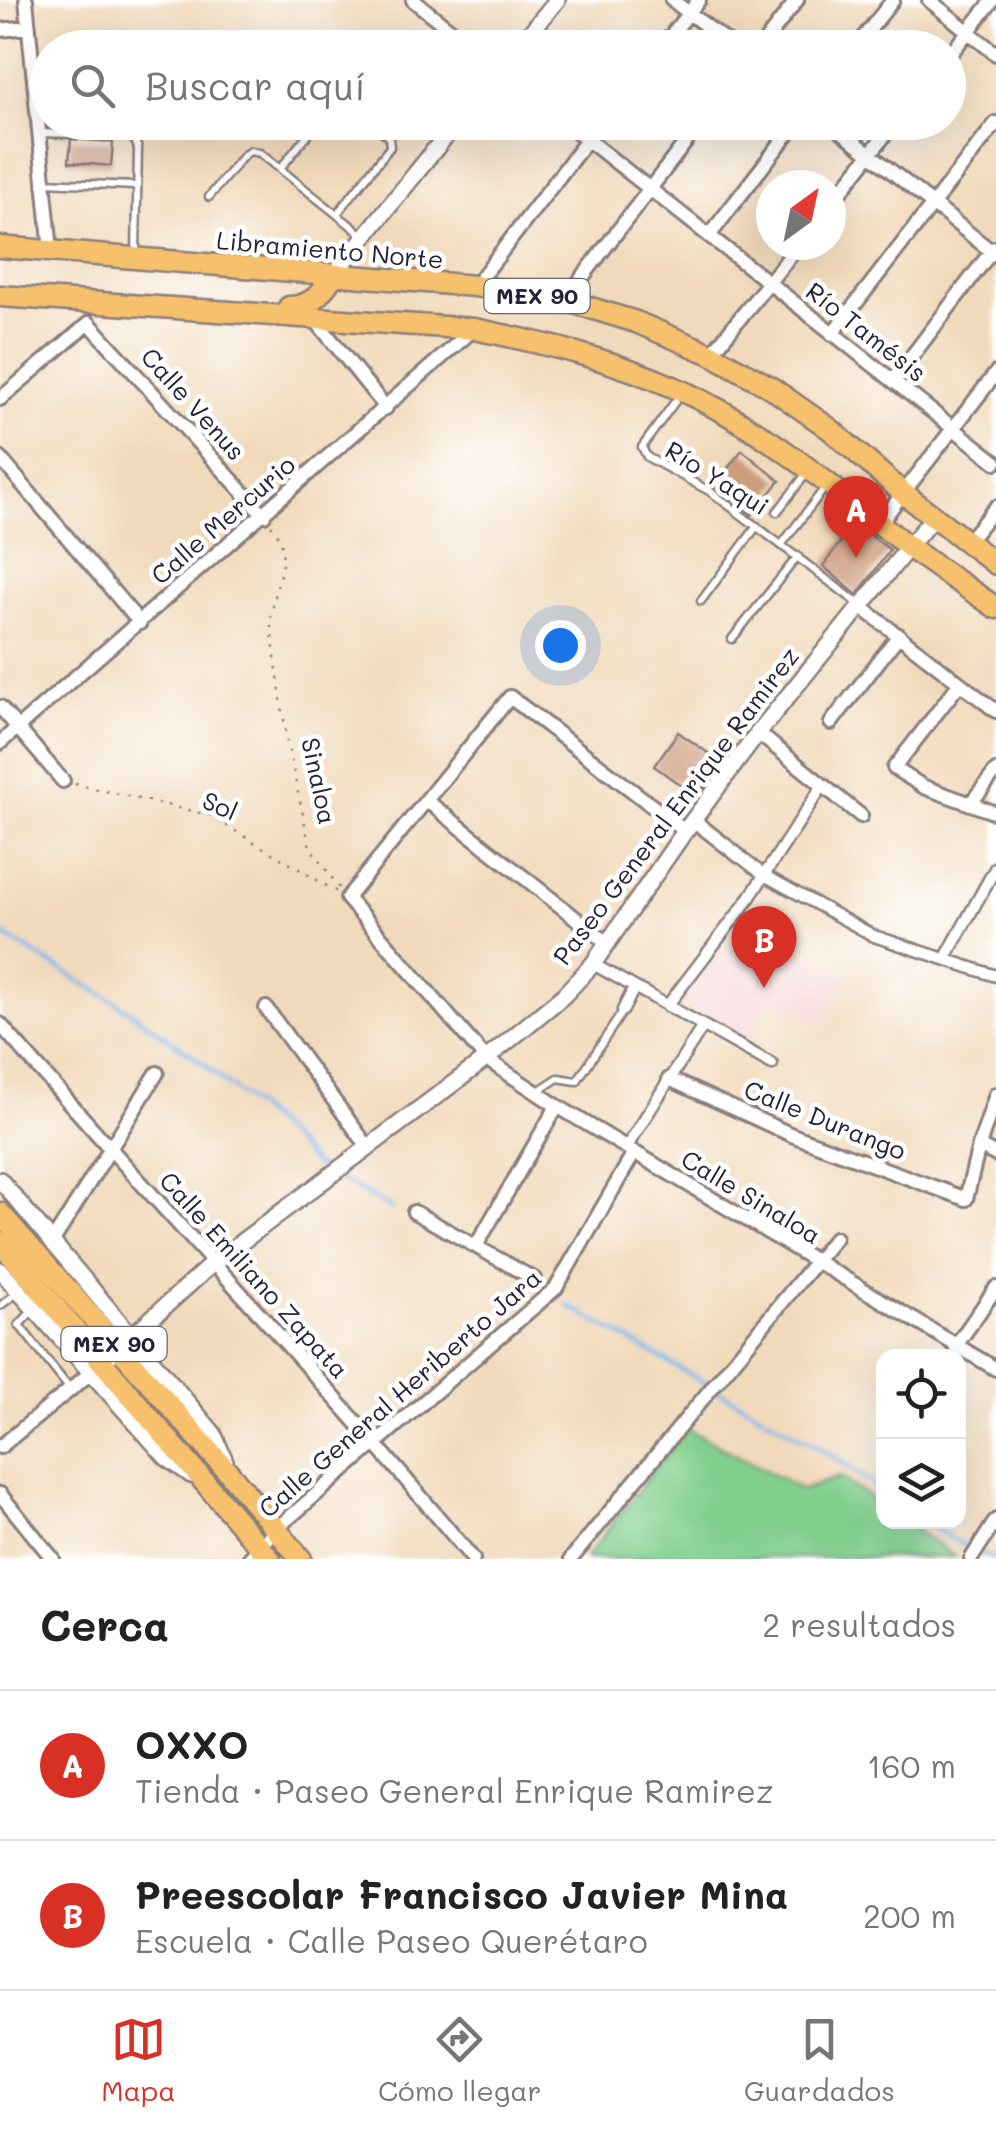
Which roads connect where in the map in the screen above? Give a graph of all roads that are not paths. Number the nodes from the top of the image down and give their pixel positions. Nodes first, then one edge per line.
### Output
1 (26, 0) edge
2 (413, 0) edge
3 (557, 0) edge
4 (672, 0) edge
5 (699, 0) edge
6 (796, 0) edge
7 (892, 0) edge
8 (929, 0) edge
9 (993, 0) edge
10 (689, 13) junction
11 (29, 27) junction
12 (0, 30) edge
13 (450, 30) edge
14 (533, 30) edge
15 (675, 30) edge
16 (711, 30) edge
17 (774, 30) edge
18 (869, 30) edge
19 (969, 32) junction
20 (966, 36) edge
21 (30, 38) edge
22 (996, 54) edge
23 (996, 123) edge
24 (40, 140) edge
25 (134, 140) edge
26 (303, 140) edge
27 (389, 140) edge
28 (443, 140) edge
29 (587, 140) joint
30 (687, 140) edge
31 (783, 140) edge
32 (852, 140) edge
33 (881, 140) edge
34 (870, 154) junction
35 (280, 169) junction
36 (44, 182) junction
37 (846, 185) edge
38 (136, 186) junction
39 (650, 188) junction
40 (208, 197) dead end
41 (931, 204) junction
42 (337, 214) junction
43 (709, 236) junction
44 (365, 237) junction
45 (0, 247) edge
46 (994, 250) edge
47 (51, 252) junction
48 (136, 259) junction
49 (788, 260) edge
50 (334, 275) junction
51 (769, 285) junction
52 (475, 286) junction
53 (0, 296) edge
54 (565, 300) junction
55 (210, 309) junction
56 (312, 315) junction
57 (474, 329) junction
58 (832, 334) junction
59 (711, 354) junction
60 (996, 373) edge
61 (893, 381) junction
62 (682, 391) junction
63 (0, 399) edge
64 (386, 408) junction
65 (953, 428) junction
66 (0, 458) edge
67 (996, 462) edge
68 (810, 469) junction
69 (827, 484) junction
70 (904, 493) junction
71 (996, 507) edge
72 (777, 512) dead end
73 (264, 516) junction
74 (934, 516) junction
75 (880, 523) junction
76 (757, 526) junction
77 (967, 542) junction
78 (782, 544) junction
79 (909, 547) junction
80 (798, 556) junction
81 (996, 564) edge
82 (701, 601) dead end
83 (860, 606) junction
84 (996, 608) edge
85 (140, 623) junction
86 (898, 635) junction
87 (732, 639) dead end
88 (960, 683) junction
89 (0, 707) edge
90 (996, 710) edge
91 (831, 722) dead end
92 (18, 728) junction
93 (758, 733) junction
94 (0, 743) edge
95 (996, 771) edge
96 (63, 782) road end
97 (823, 785) junction
98 (426, 800) junction
99 (970, 804) junction
100 (996, 813) edge
101 (861, 816) dead end
102 (689, 826) junction
103 (740, 856) joint
104 (996, 867) edge
105 (764, 875) junction
106 (606, 942) junction
107 (946, 959) junction
108 (593, 964) junction
109 (996, 976) edge
110 (634, 988) junction
111 (666, 1006) junction
112 (266, 1008) dead end
113 (623, 1010) joint
114 (0, 1024) edge
115 (704, 1026) junction
116 (486, 1058) junction
117 (772, 1064) dead end
118 (156, 1073) dead end
119 (669, 1079) junction
120 (536, 1091) junction
121 (996, 1094) edge
122 (557, 1106) junction
123 (979, 1146) junction
124 (368, 1147) junction
125 (110, 1150) junction
126 (630, 1150) junction
127 (996, 1155) edge
128 (0, 1180) edge
129 (414, 1212) dead end
130 (0, 1213) edge
131 (835, 1238) dead end
132 (53, 1241) junction
133 (0, 1242) edge
134 (476, 1246) junction
135 (815, 1261) junction
136 (212, 1264) junction
137 (1, 1273) edge
138 (534, 1278) dead end
139 (996, 1288) edge
140 (19, 1292) junction
141 (0, 1306) edge
142 (34, 1309) junction
143 (956, 1346) junction
144 (111, 1354) junction
145 (996, 1370) edge
146 (71, 1391) junction
147 (378, 1444) junction
148 (0, 1447) edge
149 (0, 1494) edge
150 (996, 1520) edge
151 (276, 1529) junction
152 (260, 1555) edge
153 (53, 1559) edge
154 (301, 1559) edge
155 (473, 1559) edge
156 (570, 1559) edge
157 (972, 1559) edge

1 - 11 street
2 - 13 street
3 - 14 street
4 - 10 street
5 - 10 street
6 - 17 street
7 - 18 street
8 - 19 street
9 - 19 street
10 - 15 street
10 - 16 street
11 - 12 street
11 - 21 street
19 - 20 street
19 - 22 street
23 - 41 street
24 - 36 street
25 - 38 lane
26 - 35 lane
27 - 42 lane
28 - 44 street
29 - 39 street, Río Tamésis
29 - 52 street
30 - 39 street
31 - 43 street
32 - 34 street
33 - 34 street
34 - 37 street
34 - 41 street
35 - 40 lane
35 - 42 lane
36 - 38 lane
36 - 47 street
38 - 48 lane
39 - 43 street, Río Tamésis
39 - 54 street
41 - 46 street
41 - 58 street
42 - 44 lane
43 - 51 street, Río Tamésis
44 - 50 street
45 - 47 main road, Libramiento Norte / MEX 90
46 - 61 street
47 - 48 main road, Libramiento Norte / MEX 90
48 - 50 main road, Libramiento Norte / MEX 90
49 - 51 street
50 - 52 main road, Libramiento Norte / MEX 90
50 - 55 main road
51 - 58 street, Río Tamésis
51 - 59 street
52 - 54 main road, Libramiento Norte / MEX 90
53 - 55 main road, MEX 90
54 - 59 main road, Libramiento Norte / MEX 90
55 - 56 main road, MEX 90
56 - 57 main road, MEX 90
56 - 64 street
57 - 62 main road, MEX 90
57 - 64 street, Calle Mercurio
58 - 61 street, Río Tamésis
59 - 70 main road, Libramiento Norte / MEX 90
60 - 65 street
61 - 65 street, Río Tamésis
62 - 68 main road, MEX 90
62 - 76 lane, Río Yaqui
63 - 73 street, Calle Venus
64 - 73 street, Calle Mercurio
65 - 67 street, Río Tamésis
65 - 70 street
66 - 85 street
68 - 69 main road, MEX 90
68 - 72 lane
69 - 75 main road, MEX 90
69 - 78 lane
70 - 74 main road, Libramiento Norte / MEX 90
70 - 75 street
71 - 77 street
73 - 85 street, Calle Mercurio
74 - 77 main road, Libramiento Norte / MEX 90
74 - 79 street, Paseo General Enrique Ramirez
75 - 79 main road, MEX 90
76 - 78 lane, Río Yaqui
76 - 82 lane
77 - 81 main road, Libramiento Norte / MEX 90
78 - 80 lane, Río Yaqui
79 - 83 street, Paseo General Enrique Ramirez
79 - 84 main road, MEX 90
80 - 83 lane, Río Yaqui
80 - 87 lane
83 - 86 street
83 - 93 street, Paseo General Enrique Ramirez
85 - 92 street, Calle Mercurio
86 - 88 street
86 - 91 street
88 - 90 street
88 - 99 street
89 - 92 street
92 - 94 street, Calle Mercurio
92 - 96 street
93 - 97 street
93 - 102 street, Paseo General Enrique Ramirez
95 - 99 street
97 - 101 street
97 - 105 street
98 - 102 street
98 - 106 street
98 - 116 street
99 - 100 street
102 - 103 street
102 - 106 street, Paseo General Enrique Ramirez
103 - 105 street
104 - 107 street
105 - 107 street
105 - 111 street
106 - 108 street, Paseo General Enrique Ramirez
107 - 109 street
108 - 110 street
108 - 116 street, Paseo General Enrique Ramirez
110 - 111 street
110 - 113 street
111 - 115 street
112 - 124 street
113 - 120 lane
114 - 125 street, Calle Emiliano Zapata
115 - 117 street
115 - 119 street
116 - 120 street, Calle Sinaloa
116 - 124 street, Paseo General Enrique Ramirez
118 - 125 street
119 - 123 street, Calle Durango
119 - 126 street
120 - 122 street, Calle Sinaloa
121 - 123 street
122 - 126 street, Calle Sinaloa
122 - 134 street
123 - 127 street
124 - 136 street, Paseo General Enrique Ramirez
125 - 132 street
125 - 136 street, Calle Emiliano Zapata
126 - 135 street, Calle Sinaloa
126 - 147 street, Calle General Heriberto Jara
128 - 132 street
129 - 134 street
130 - 144 main road, MEX 90
131 - 135 street
132 - 144 street
133 - 144 main road, MEX 90
134 - 138 street
135 - 143 street, Calle Sinaloa
135 - 156 street
136 - 144 street, Paseo General Enrique Ramirez
136 - 147 street, Calle Emiliano Zapata
137 - 140 street
139 - 143 street
140 - 141 lane
140 - 142 street
142 - 144 street
142 - 146 lane
143 - 145 street, Calle Sinaloa
144 - 146 street
144 - 151 main road, MEX 90
144 - 152 main road, MEX 90
146 - 148 street
147 - 151 street, Calle General Heriberto Jara
147 - 155 street, Calle Emiliano Zapata
149 - 153 street
150 - 157 street
151 - 152 street, Calle General Heriberto Jara
151 - 154 main road, MEX 90

